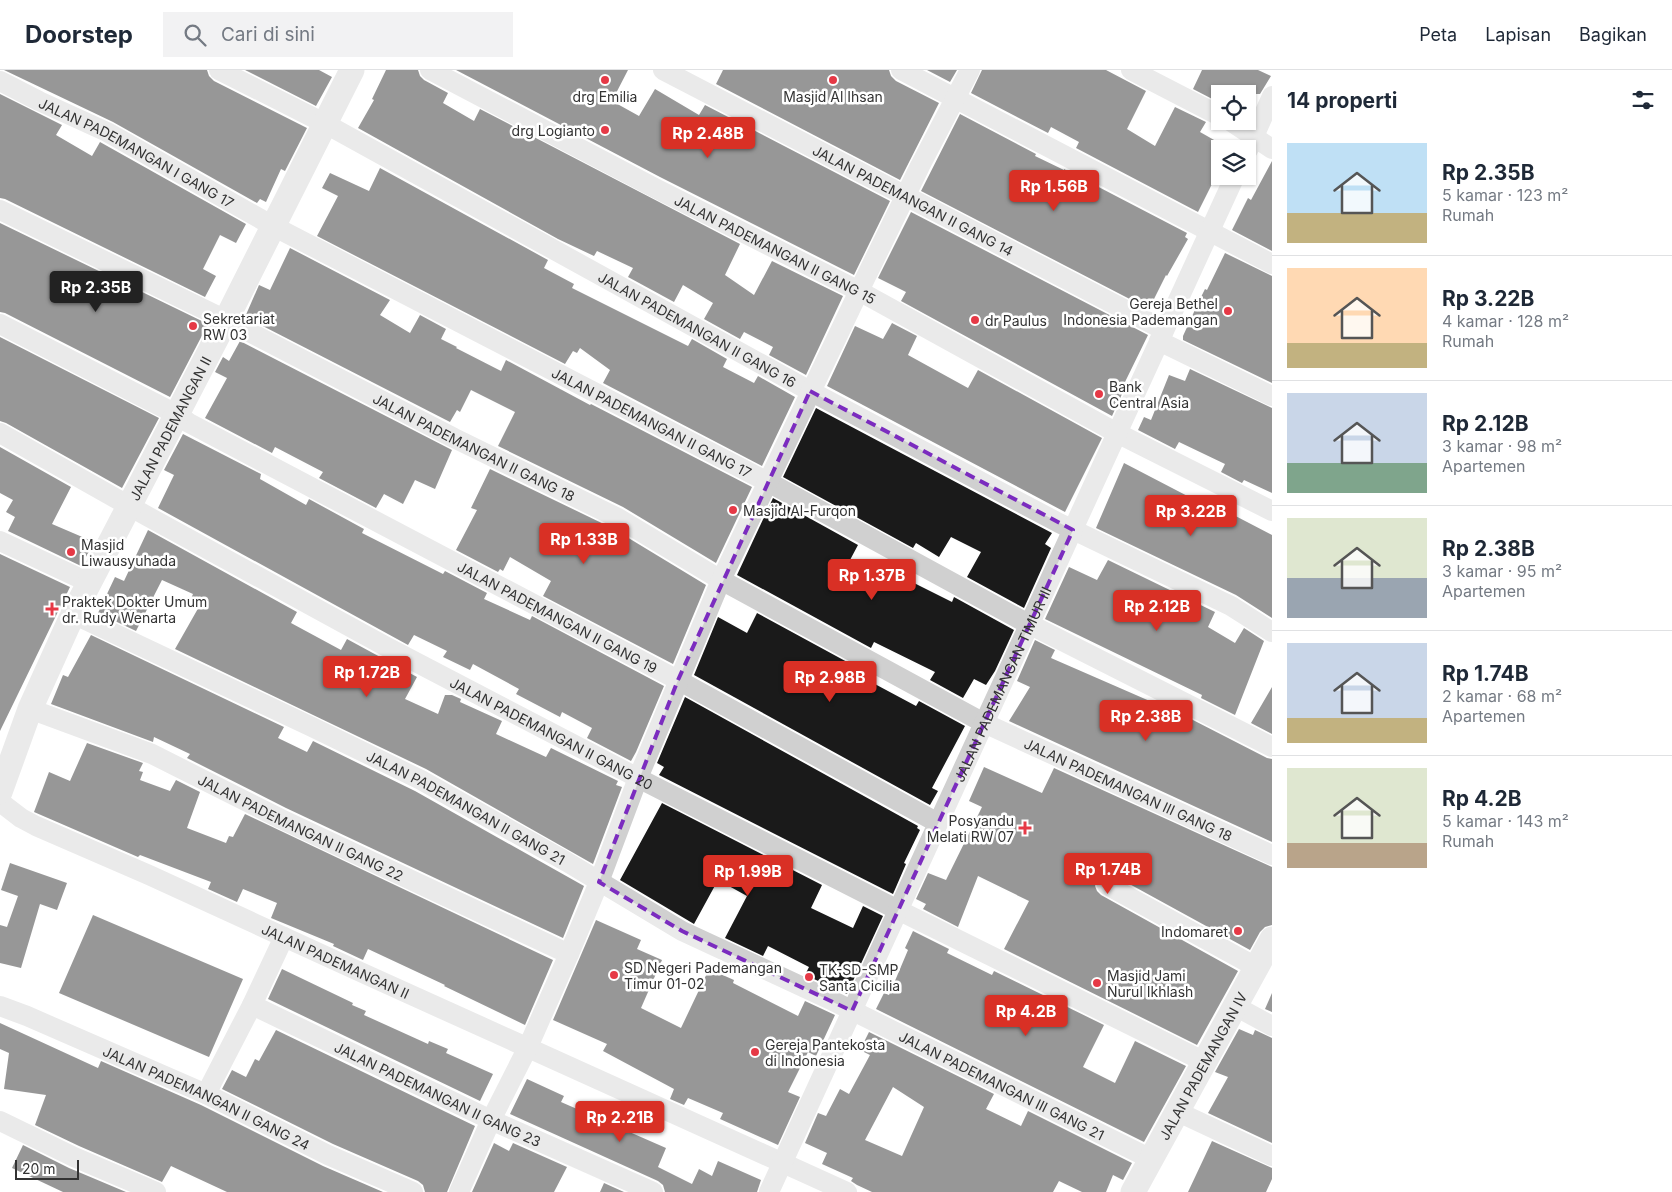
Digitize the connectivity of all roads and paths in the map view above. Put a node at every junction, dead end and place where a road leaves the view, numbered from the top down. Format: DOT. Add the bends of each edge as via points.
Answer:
graph roads {
  1 [pos="219,70"];
  2 [pos="352,70"];
  3 [pos="430,70"];
  4 [pos="662,70"];
  5 [pos="901,70"];
  6 [pos="970,70"];
  7 [pos="1131,70"];
  8 [pos="0,81"];
  9 [pos="1272,96"];
  10 [pos="955,97"];
  11 [pos="1211,111"];
  12 [pos="331,127"];
  13 [pos="1238,130"];
  14 [pos="1247,140"];
  15 [pos="1252,140"];
  16 [pos="1256,145"];
  17 [pos="1272,149"];
  18 [pos="1231,185"];
  19 [pos="906,196"];
  20 [pos="0,210"];
  21 [pos="273,226"];
  22 [pos="1210,231"];
  23 [pos="1272,264"];
  24 [pos="859,291"];
  25 [pos="226,320"];
  26 [pos="0,324"];
  27 [pos="1162,336"];
  28 [pos="810,391"];
  29 [pos="1272,396"];
  30 [pos="176,414"];
  31 [pos="0,432"];
  32 [pos="1117,433"];
  33 [pos="768,482"];
  34 [pos="129,504"];
  35 [pos="1272,511"];
  36 [pos="1073,530"];
  37 [pos="0,541"];
  38 [pos="721,580"];
  39 [pos="90,583"];
  40 [pos="73,614"];
  41 [pos="1029,624"];
  42 [pos="1272,632"];
  43 [pos="678,680"];
  44 [pos="30,709"];
  45 [pos="984,722"];
  46 [pos="1272,747"];
  47 [pos="638,778"];
  48 [pos="0,792"];
  49 [pos="0,802"];
  50 [pos="938,823"];
  51 [pos="1272,855"];
  52 [pos="599,882"];
  53 [pos="1107,885"];
  54 [pos="898,910"];
  55 [pos="284,937"];
  56 [pos="1272,939"];
  57 [pos="569,954"];
  58 [pos="1256,967"];
  59 [pos="252,1005"];
  60 [pos="0,1006"];
  61 [pos="1235,1006"];
  62 [pos="852,1011"];
  63 [pos="1272,1026"];
  64 [pos="528,1047"];
  65 [pos="1205,1062"];
  66 [pos="206,1094"];
  67 [pos="1176,1112"];
  68 [pos="491,1120"];
  69 [pos="0,1121"];
  70 [pos="1272,1156"];
  71 [pos="1151,1159"];
  72 [pos="782,1163"];
  73 [pos="1139,1190"];
  74 [pos="156,1192"];
  75 [pos="413,1192"];
  76 [pos="459,1192"];
  77 [pos="653,1192"];
  78 [pos="769,1192"];
  79 [pos="847,1192"];
  1 -- 12 [label="street, JALAN PADEMANGAN II GANG 16"];
  2 -- 12 [label="street, JALAN PADEMANGAN II"];
  3 -- 24 [label="street, JALAN PADEMANGAN II GANG 15"];
  4 -- 19 [label="street, JALAN PADEMANGAN II GANG 14"];
  5 -- 10 [label="street"];
  6 -- 10 [label="street"];
  7 -- 11 [label="street"];
  8 -- 21 [label="street, JALAN PADEMANGAN I GANG 17" via="120,139"];
  9 -- 15 [label="street"];
  10 -- 19 [label="street"];
  10 -- 22 [label="street"];
  12 -- 21 [label="street, JALAN PADEMANGAN II"];
  12 -- 28 [label="street, JALAN PADEMANGAN II GANG 16"];
  13 -- 14 [label="street"];
  16 -- 17 [label="street"];
  18 -- 22 [label="street, JALAN PADEMANGAN TIMUR III"];
  19 -- 24 [label="street"];
  19 -- 27 [label="street, JALAN PADEMANGAN II GANG 14"];
  20 -- 25 [label="street, JALAN PADEMANGAN II GANG 18"];
  21 -- 25 [label="street, JALAN PADEMANGAN II"];
  21 -- 33 [label="street, JALAN PADEMANGAN II GANG 17"];
  22 -- 23 [label="street"];
  22 -- 27 [label="street, JALAN PADEMANGAN TIMUR III"];
  24 -- 28 [label="street"];
  24 -- 32 [label="street, JALAN PADEMANGAN II GANG 15"];
  25 -- 30 [label="street, JALAN PADEMANGAN II"];
  25 -- 38 [label="street, JALAN PADEMANGAN II GANG 18" via="454,438 618,518"];
  26 -- 30 [label="street, JALAN PADEMANGAN II GANG 19"];
  27 -- 29 [label="street, JALAN PADEMANGAN II GANG 14"];
  27 -- 32 [label="street, JALAN PADEMANGAN TIMUR III"];
  28 -- 33 [label="street"];
  28 -- 36 [label="street, JALAN PADEMANGAN II GANG 16"];
  30 -- 34 [label="street, JALAN PADEMANGAN II"];
  30 -- 43 [label="street, JALAN PADEMANGAN II GANG 19" via="189,424"];
  31 -- 34 [label="street, JALAN PADEMANGAN II GANG 20"];
  32 -- 35 [label="street, JALAN PADEMANGAN II GANG 15"];
  32 -- 36 [label="street, JALAN PADEMANGAN TIMUR III"];
  33 -- 38 [label="street"];
  33 -- 41 [label="street, JALAN PADEMANGAN II GANG 17"];
  34 -- 39 [label="street, JALAN PADEMANGAN II"];
  34 -- 47 [label="street, JALAN PADEMANGAN II GANG 20" via="377,641"];
  36 -- 41 [label="street, JALAN PADEMANGAN TIMUR III"];
  36 -- 42 [label="street, JALAN PADEMANGAN II GANG 16" via="1230,606"];
  37 -- 39 [label="street"];
  38 -- 43 [label="street"];
  38 -- 45 [label="street, JALAN PADEMANGAN II GANG 18"];
  39 -- 40 [label="street, JALAN PADEMANGAN II"];
  40 -- 44 [label="street, JALAN PADEMANGAN II"];
  40 -- 52 [label="street, JALAN PADEMANGAN II GANG 21" via="421,780"];
  41 -- 45 [label="street, JALAN PADEMANGAN TIMUR III"];
  41 -- 46 [label="street, JALAN PADEMANGAN II GANG 17"];
  43 -- 47 [label="street"];
  43 -- 50 [label="street, JALAN PADEMANGAN II GANG 19"];
  44 -- 48 [label="street, JALAN PADEMANGAN II"];
  44 -- 57 [label="street, JALAN PADEMANGAN II GANG 22" via="152,754 281,819"];
  45 -- 50 [label="street, JALAN PADEMANGAN TIMUR III"];
  45 -- 51 [label="street, JALAN PADEMANGAN III GANG 18"];
  47 -- 52 [label="street"];
  47 -- 54 [label="street, JALAN PADEMANGAN II GANG 20"];
  49 -- 55 [label="street, JALAN PADEMANGAN II" via="36,826"];
  50 -- 54 [label="street, JALAN PADEMANGAN TIMUR III"];
  52 -- 57 [label="street"];
  52 -- 62 [label="street, JALAN PADEMANGAN II GANG 21" via="682,931"];
  53 -- 58 [label="street"];
  54 -- 62 [label="street, JALAN PADEMANGAN TIMUR III"];
  54 -- 65 [label="street, JALAN PADEMANGAN II GANG 20"];
  55 -- 59 [label="street"];
  55 -- 64 [label="street, JALAN PADEMANGAN II"];
  56 -- 58 [label="street, JALAN PADEMANGAN IV"];
  57 -- 64 [label="street"];
  58 -- 61 [label="street, JALAN PADEMANGAN IV"];
  59 -- 66 [label="street"];
  59 -- 68 [label="street, JALAN PADEMANGAN II GANG 23"];
  60 -- 66 [label="street, JALAN PADEMANGAN II GANG 24"];
  61 -- 63 [label="street"];
  61 -- 65 [label="street, JALAN PADEMANGAN IV"];
  62 -- 71 [label="street, JALAN PADEMANGAN III GANG 21"];
  62 -- 72 [label="street, JALAN PADEMANGAN TIMUR III"];
  64 -- 68 [label="street"];
  64 -- 72 [label="street"];
  65 -- 67 [label="street, JALAN PADEMANGAN IV"];
  66 -- 75 [label="street, JALAN PADEMANGAN II GANG 24" via="328,1155"];
  67 -- 70 [label="street"];
  67 -- 71 [label="street, JALAN PADEMANGAN IV"];
  68 -- 76 [label="street"];
  68 -- 77 [label="street, JALAN PADEMANGAN II GANG 23"];
  69 -- 74 [label="street"];
  71 -- 73 [label="street, JALAN PADEMANGAN IV"];
  72 -- 78 [label="street, JALAN PADEMANGAN TIMUR III"];
  72 -- 79 [label="street"];
}
